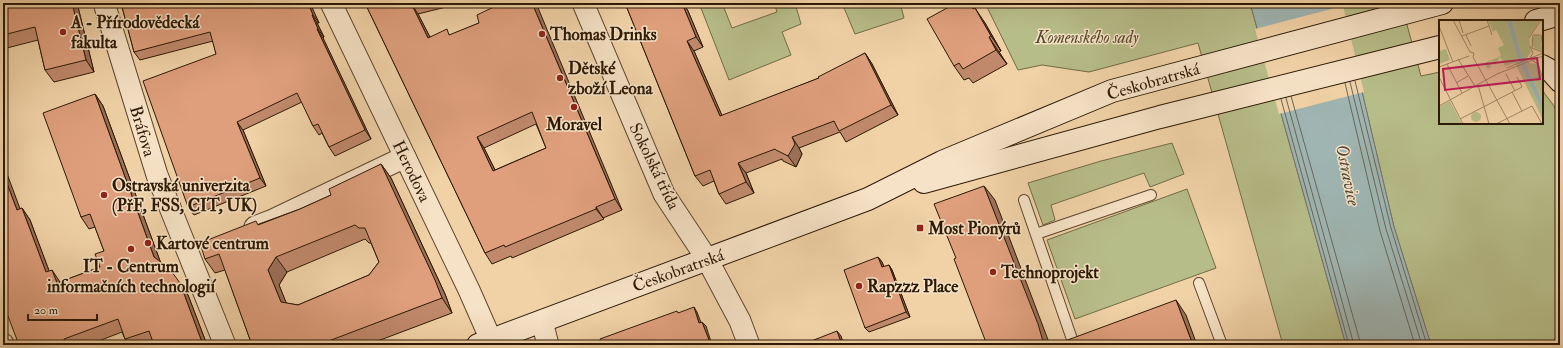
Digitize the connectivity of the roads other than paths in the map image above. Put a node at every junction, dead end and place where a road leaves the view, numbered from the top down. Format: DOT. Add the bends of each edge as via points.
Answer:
graph roads {
  1 [pos="104,3"];
  2 [pos="331,3"];
  3 [pos="583,3"];
  4 [pos="1442,3"];
  5 [pos="1560,14"];
  6 [pos="1539,20"];
  7 [pos="1437,49"];
  8 [pos="1543,67"];
  9 [pos="1560,81"];
  10 [pos="405,158"];
  11 [pos="877,195"];
  12 [pos="1151,195"];
  13 [pos="1024,200"];
  14 [pos="238,234"];
  15 [pos="1036,234"];
  16 [pos="707,259"];
  17 [pos="1199,283"];
  18 [pos="542,321"];
  19 [pos="485,342"];
  20 [pos="225,345"];
  21 [pos="548,345"];
  22 [pos="749,345"];
  23 [pos="1074,345"];
  24 [pos="1222,345"];
  1 -- 20 [label="street, Bráfova" via="157,174 195,250"];
  2 -- 10 [label="street, Herodova"];
  3 -- 16 [label="street, Sokolská třída" via="664,194"];
  4 -- 11 [label="main road, Českobratrská" via="1112,91 942,162"];
  5 -- 6 [label="main road"];
  7 -- 11 [label="main road, Českobratrská" via="1160,117"];
  8 -- 9 [label="main road"];
  10 -- 14 [label="street" via="274,220"];
  10 -- 19 [label="street, Herodova" via="469,290"];
  11 -- 16 [label="main road, Českobratrská"];
  12 -- 15 [label="lane"];
  13 -- 15 [label="lane"];
  15 -- 23 [label="lane"];
  16 -- 18 [label="main road, Českobratrská"];
  16 -- 22 [label="street, Sokolská třída" via="740,321"];
  17 -- 24 [label="lane"];
  18 -- 19 [label="main road, Českobratrská"];
  18 -- 21 [label="street"];
}
